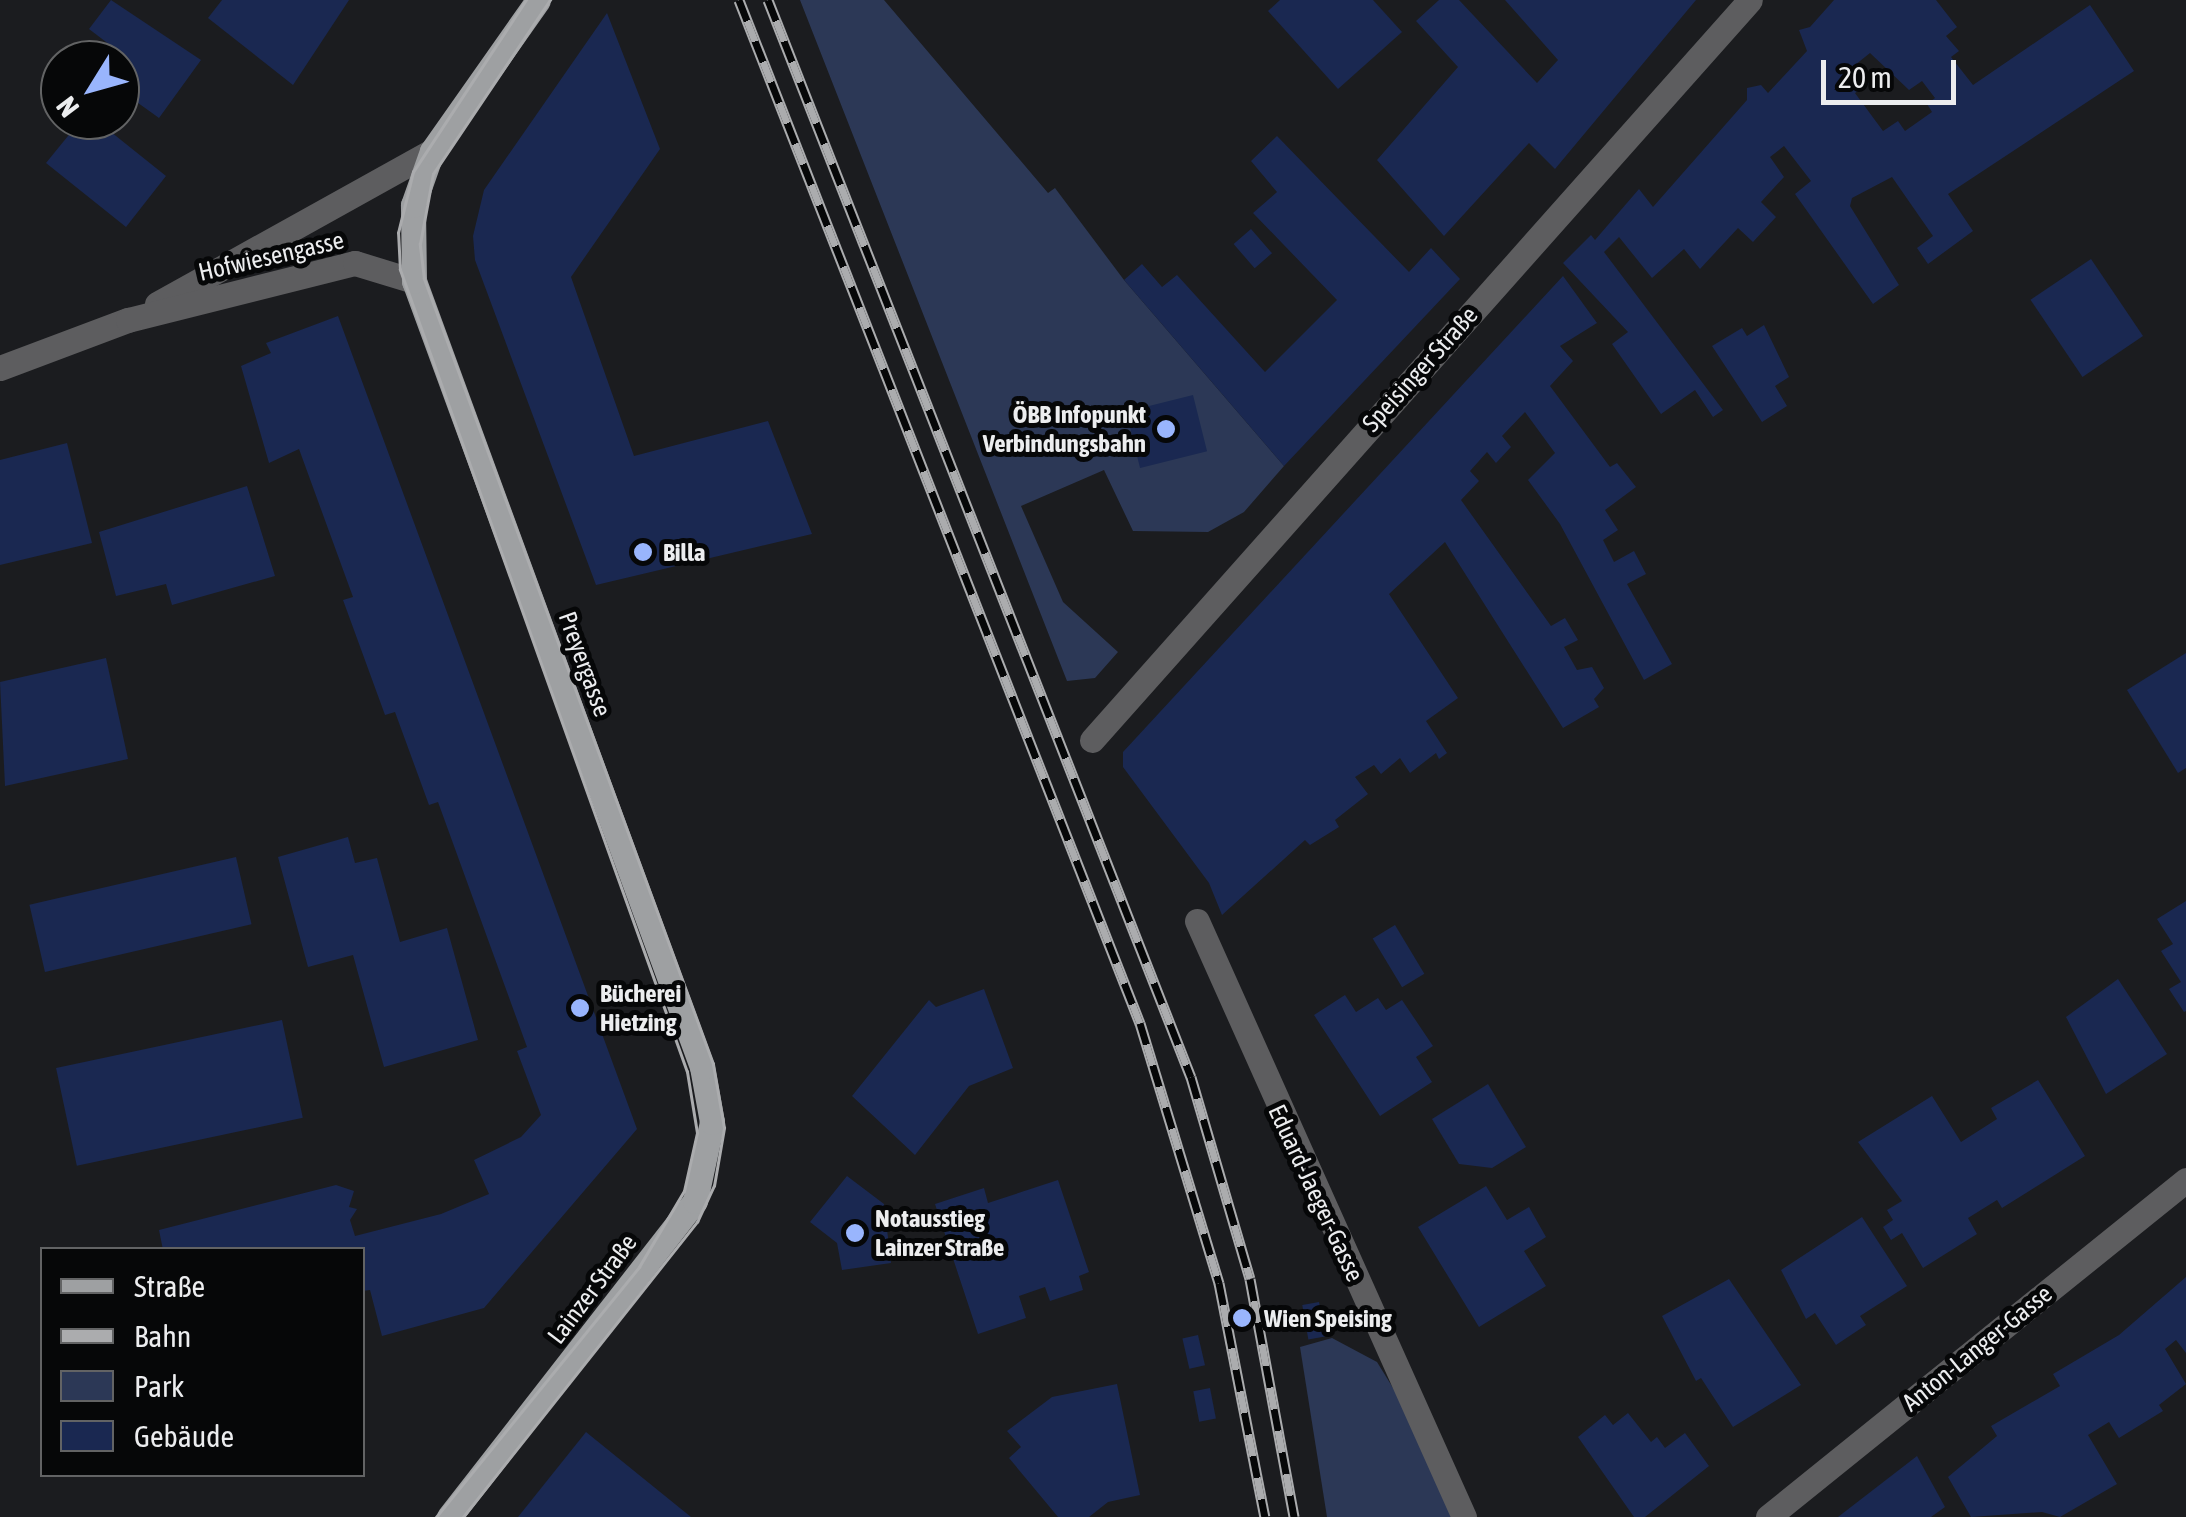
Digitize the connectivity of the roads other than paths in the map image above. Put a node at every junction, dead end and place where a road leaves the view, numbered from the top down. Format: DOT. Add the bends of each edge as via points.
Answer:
graph roads {
  1 [pos="538,0"];
  2 [pos="1750,0"];
  3 [pos="432,150"];
  4 [pos="414,281"];
  5 [pos="128,320"];
  6 [pos="0,368"];
  7 [pos="1092,740"];
  8 [pos="1197,921"];
  9 [pos="702,1068"];
  10 [pos="2186,1180"];
  11 [pos="449,1517"];
  12 [pos="1464,1517"];
  13 [pos="1768,1517"];
  1 -- 3 [label="main road, Hofwiesengasse"];
  2 -- 7 [label="street, Speisinger Straße"];
  3 -- 4 [label="main road, Hofwiesengasse" via="413,205"];
  3 -- 5 [label="street, Hofwiesengasse"];
  4 -- 5 [label="street, Hofwiesengasse" via="355,263"];
  4 -- 9 [label="main road, Preyergasse"];
  5 -- 6 [label="street, Hofwiesengasse"];
  8 -- 12 [label="street, Eduard-Jaeger-Gasse"];
  9 -- 11 [label="main road, Lainzer Straße" via="712,1122 695,1201"];
  10 -- 13 [label="street, Anton-Langer-Gasse"];
}
